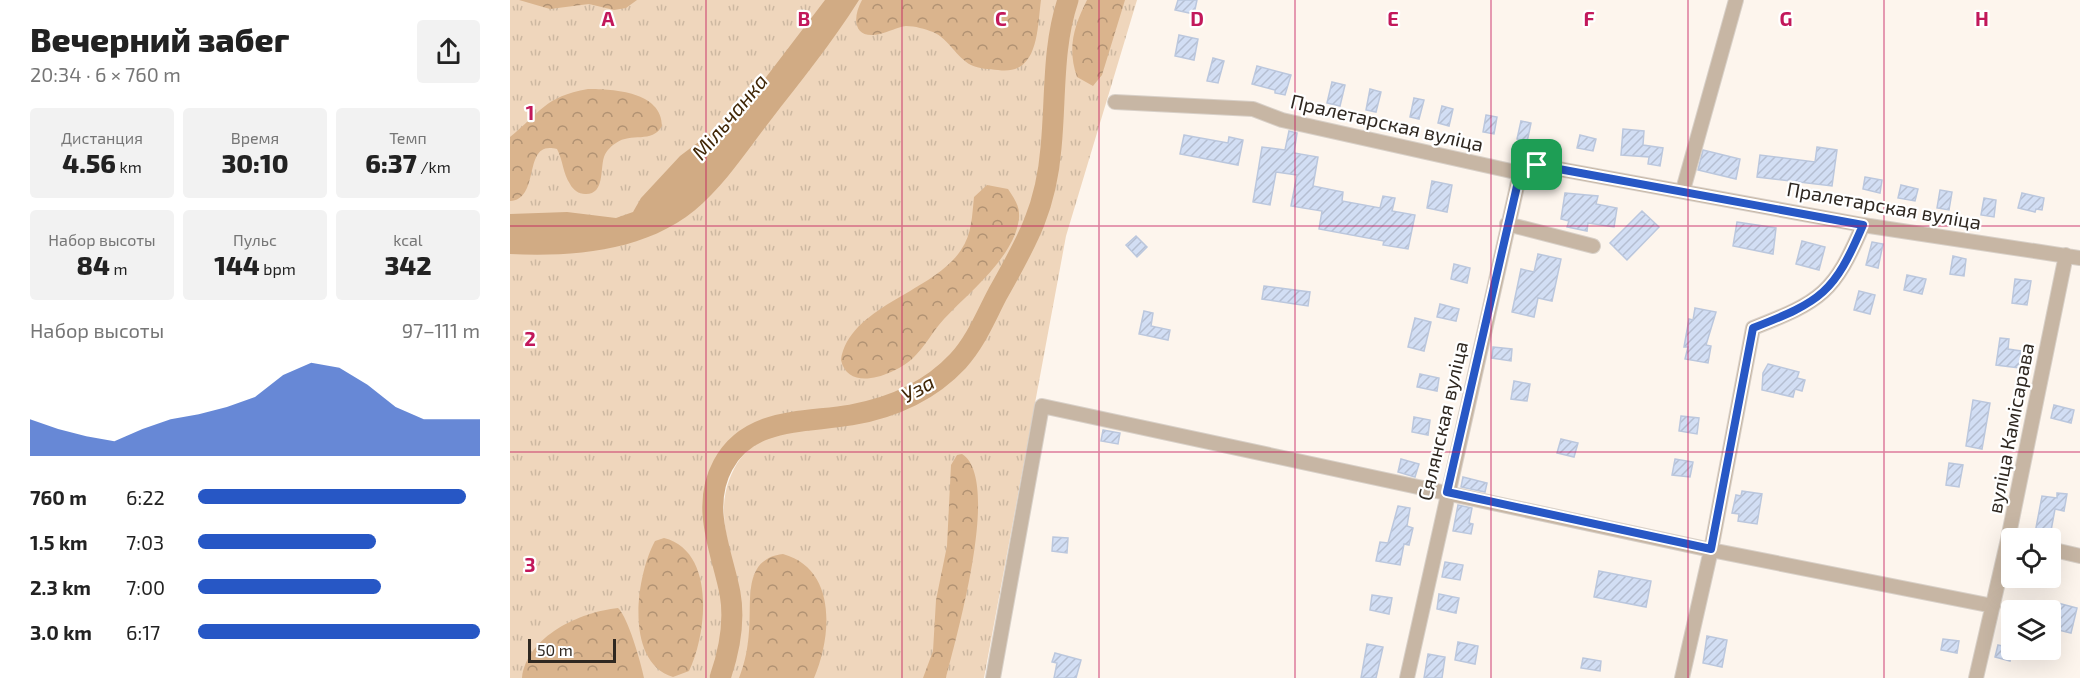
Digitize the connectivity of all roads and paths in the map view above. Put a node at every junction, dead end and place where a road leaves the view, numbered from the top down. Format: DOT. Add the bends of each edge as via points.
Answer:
graph roads {
  1 [pos="1736,0"];
  2 [pos="1115,102"];
  3 [pos="1520,173"];
  4 [pos="1683,190"];
  5 [pos="1507,224"];
  6 [pos="1863,225"];
  7 [pos="1593,246"];
  8 [pos="2066,255"];
  9 [pos="2080,258"];
  10 [pos="1447,492"];
  11 [pos="2012,528"];
  12 [pos="1711,549"];
  13 [pos="2061,552"];
  14 [pos="2080,556"];
  15 [pos="2001,575"];
  16 [pos="1993,606"];
  17 [pos="993,678"];
  18 [pos="1407,678"];
  19 [pos="1682,678"];
  20 [pos="1976,678"];
  1 -- 4 [label="street"];
  2 -- 3 [label="street, Пралетарская вуліца" via="1253,109 1282,120"];
  3 -- 4 [label="street, Пралетарская вуліца" via="1537,165"];
  3 -- 5 [label="street, Сялянская вуліца"];
  4 -- 6 [label="street, Пралетарская вуліца"];
  5 -- 7 [label="street"];
  5 -- 10 [label="street, Сялянская вуліца"];
  6 -- 8 [label="street, Пралетарская вуліца"];
  6 -- 12 [label="street" via="1848,261 1829,289 1809,304 1753,328"];
  8 -- 9 [label="street, Пралетарская вуліца"];
  8 -- 11 [label="street, вуліца Камісарава"];
  10 -- 12 [label="street"];
  10 -- 17 [label="street" via="1042,406"];
  10 -- 18 [label="street, Сялянская вуліца"];
  12 -- 16 [label="street"];
  12 -- 19 [label="street"];
  13 -- 14 [label="street"];
  15 -- 16 [label="street, вуліца Камісарава"];
  16 -- 20 [label="street, вуліца Камісарава"];
}
